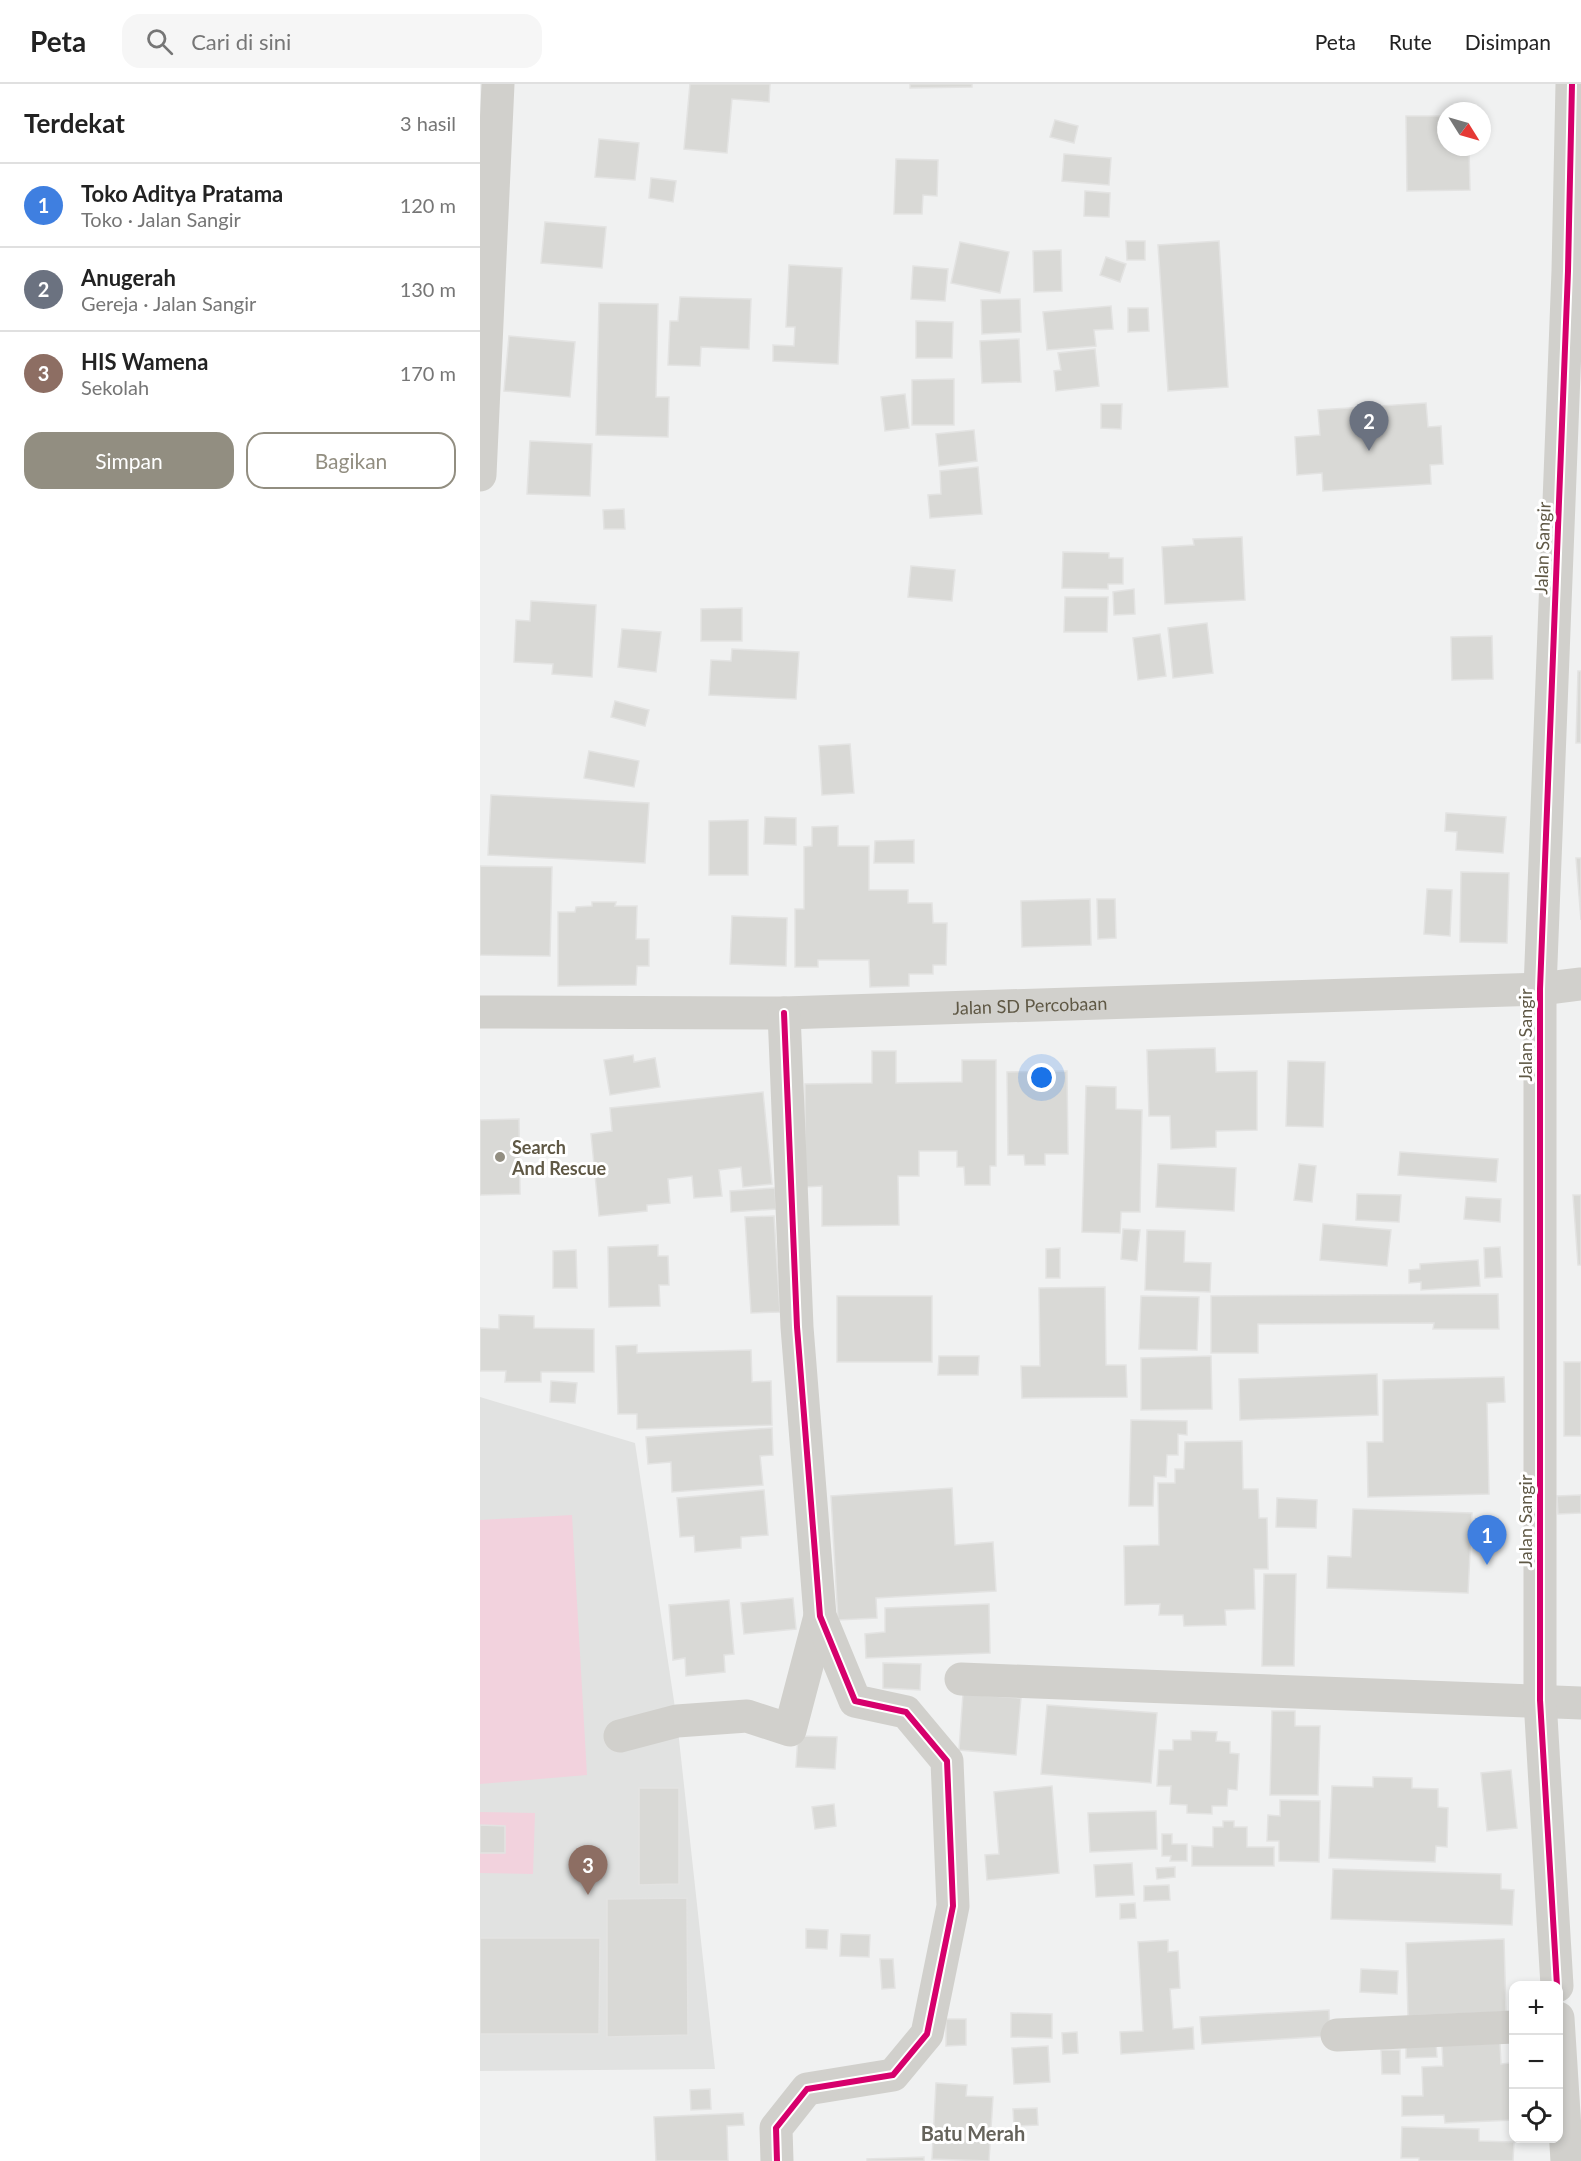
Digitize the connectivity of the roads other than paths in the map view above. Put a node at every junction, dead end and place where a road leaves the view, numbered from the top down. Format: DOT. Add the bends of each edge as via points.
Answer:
graph roads {
  1 [pos="498,84"];
  2 [pos="1572,84"];
  3 [pos="486,208"];
  4 [pos="480,475"];
  5 [pos="1581,984"];
  6 [pos="1540,989"];
  7 [pos="480,1012"];
  8 [pos="784,1012"];
  9 [pos="820,1616"];
  10 [pos="961,1679"];
  11 [pos="1540,1700"];
  12 [pos="1581,1703"];
  13 [pos="620,1736"];
  14 [pos="1557,1981"];
  15 [pos="1509,2027"];
  16 [pos="1337,2035"];
  17 [pos="1560,2035"];
  18 [pos="777,2161"];
  19 [pos="1567,2161"];
  1 -- 3 [label="street"];
  2 -- 6 [label="street, Jalan Sangir"];
  3 -- 4 [label="street"];
  5 -- 6 [label="street, Jalan SD Percobaan"];
  6 -- 8 [label="street, Jalan SD Percobaan"];
  6 -- 11 [label="street, Jalan Sangir"];
  7 -- 8 [label="street, Jalan SD Percobaan"];
  8 -- 9 [label="street" via="797,1327"];
  9 -- 13 [label="street" via="790,1730 747,1716 677,1721"];
  9 -- 18 [label="street" via="855,1701 906,1712 947,1761 953,1906 927,2034 893,2075 807,2089 776,2128"];
  10 -- 11 [label="street"];
  11 -- 12 [label="street"];
  11 -- 14 [label="street, Jalan Sangir"];
  15 -- 16 [label="street"];
  17 -- 19 [label="street"];
}
